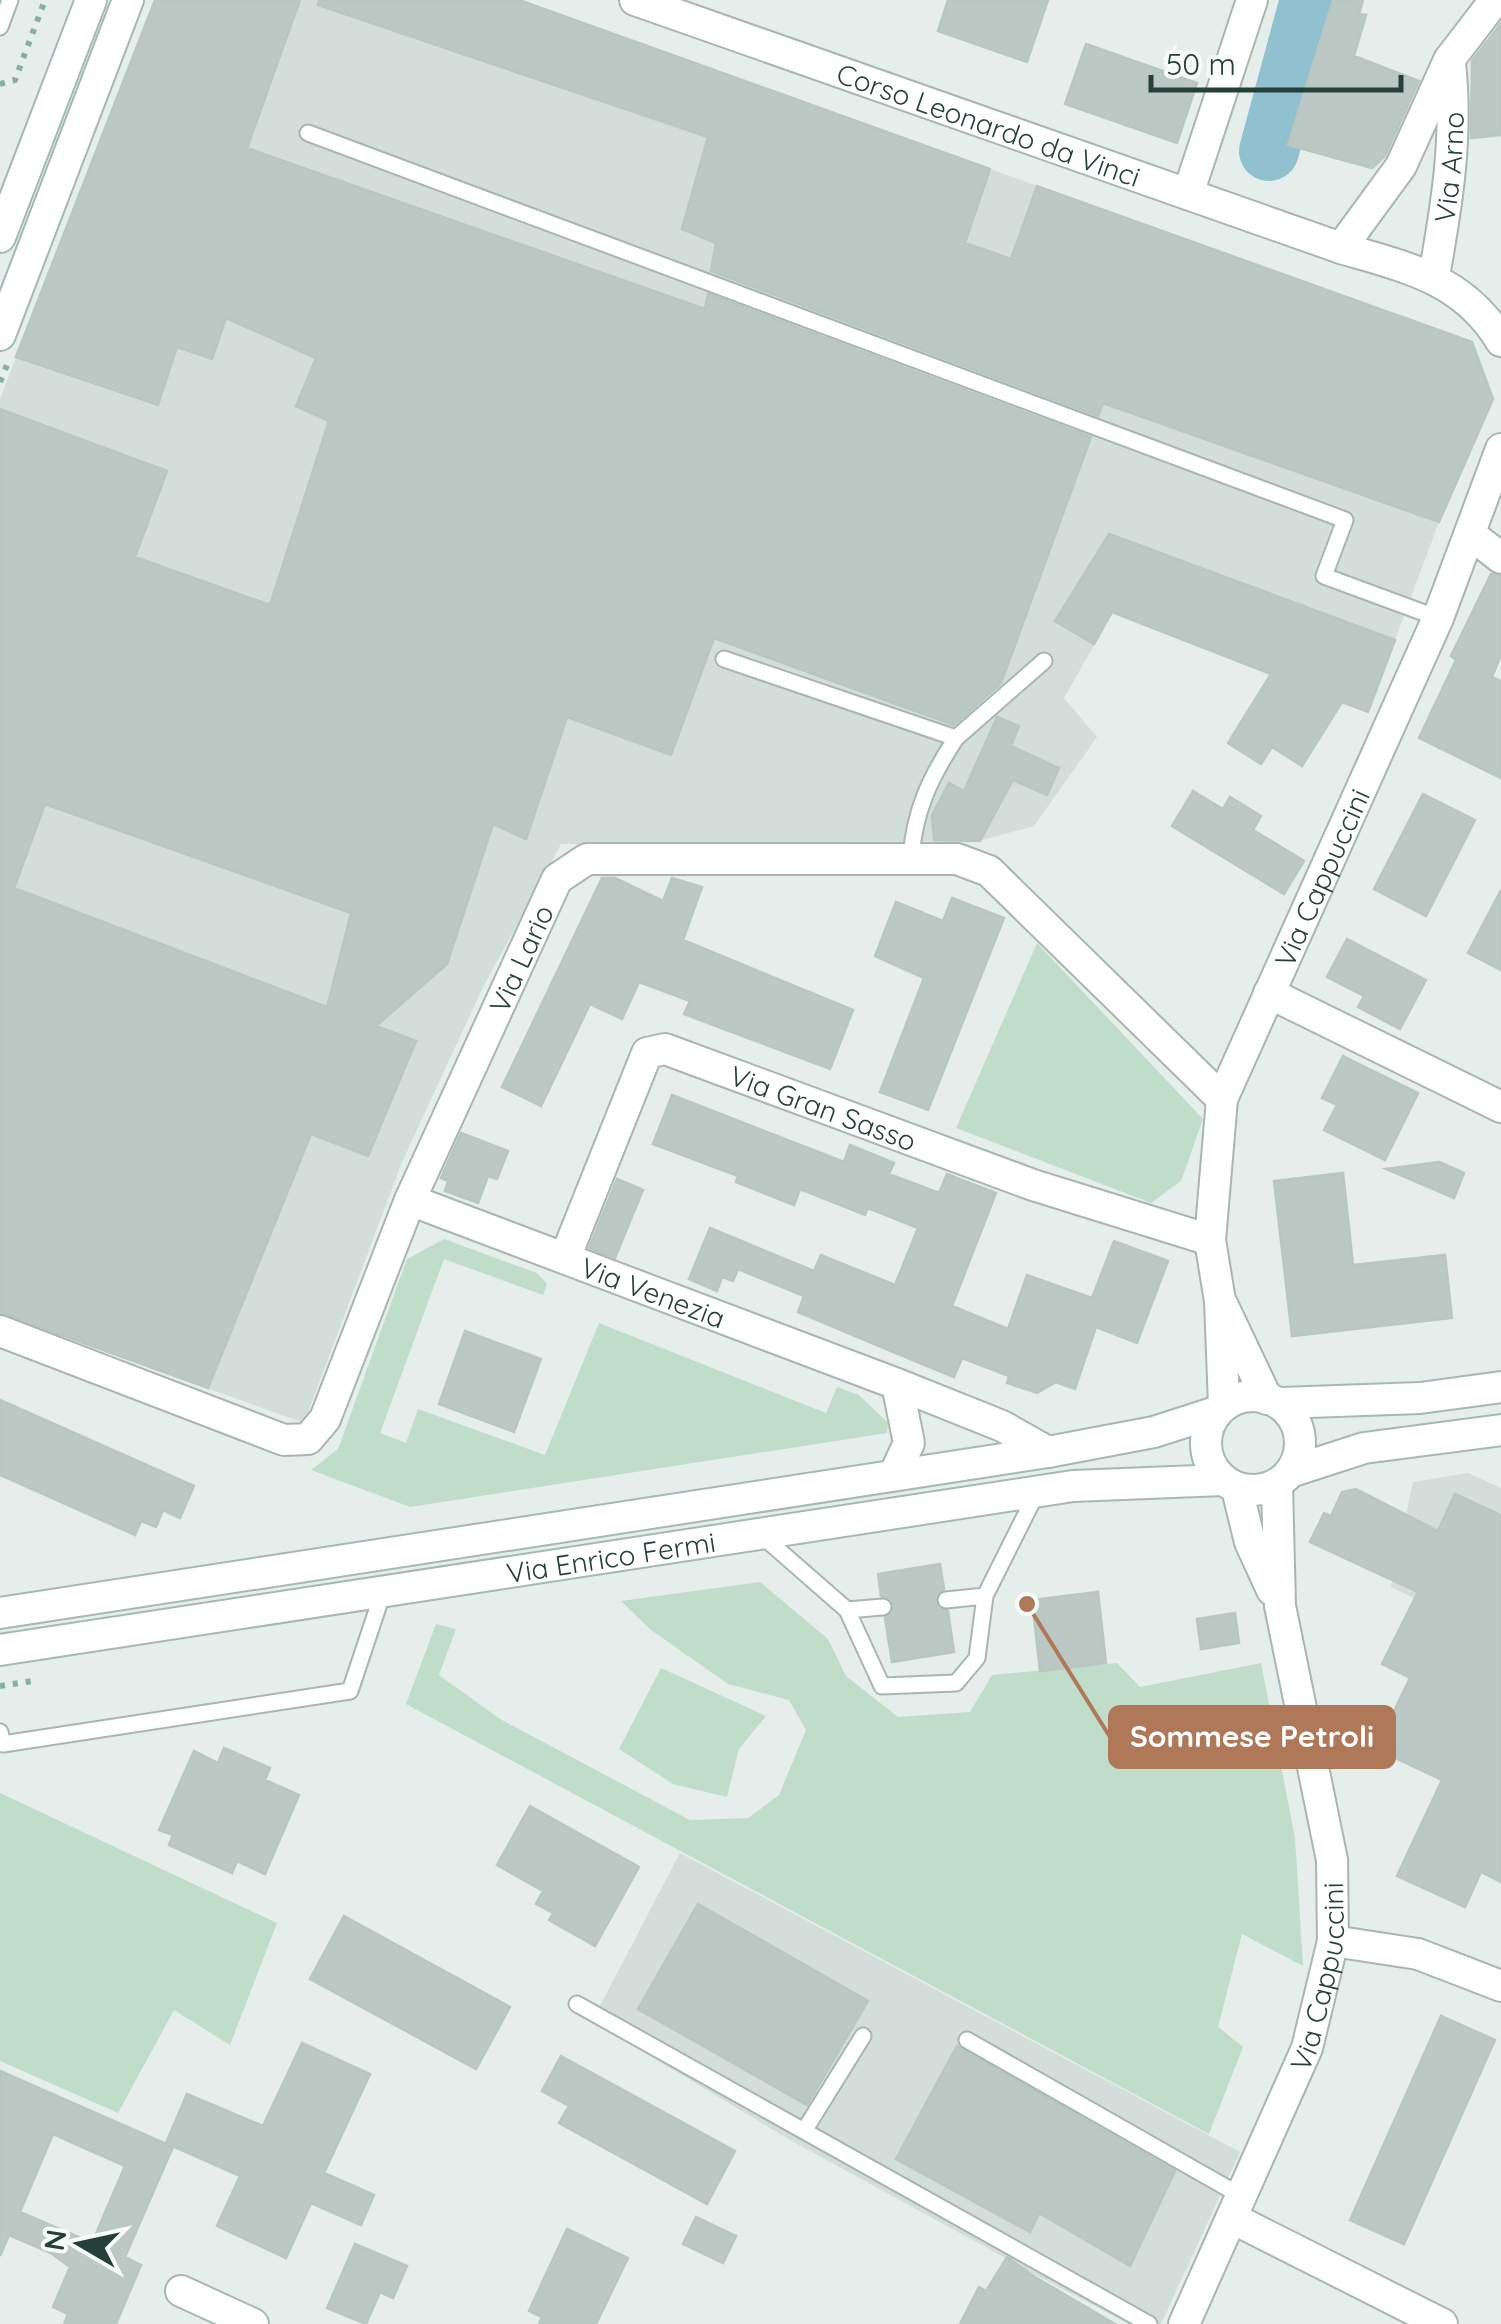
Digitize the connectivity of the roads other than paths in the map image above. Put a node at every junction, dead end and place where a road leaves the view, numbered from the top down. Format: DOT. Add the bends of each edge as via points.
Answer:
graph roads {
  1 [pos="10,0"];
  2 [pos="91,0"];
  3 [pos="128,0"];
  4 [pos="635,0"];
  5 [pos="1252,0"];
  6 [pos="1495,0"];
  7 [pos="0,27"];
  8 [pos="1449,60"];
  9 [pos="308,133"];
  10 [pos="1188,194"];
  11 [pos="0,236"];
  12 [pos="1342,248"];
  13 [pos="1434,276"];
  14 [pos="0,335"];
  15 [pos="1501,341"];
  16 [pos="1498,459"];
  17 [pos="1470,534"];
  18 [pos="1501,558"];
  19 [pos="1438,618"];
  20 [pos="724,659"];
  21 [pos="1044,662"];
  22 [pos="956,738"];
  23 [pos="911,859"];
  24 [pos="1268,993"];
  25 [pos="1222,1099"];
  26 [pos="1501,1107"];
  27 [pos="410,1200"];
  28 [pos="1210,1240"];
  29 [pos="565,1258"];
  30 [pos="1220,1301"];
  31 [pos="0,1331"];
  32 [pos="897,1384"];
  33 [pos="1501,1387"];
  34 [pos="1274,1401"];
  35 [pos="1220,1409"];
  36 [pos="1501,1430"];
  37 [pos="1048,1452"];
  38 [pos="894,1473"];
  39 [pos="1285,1478"];
  40 [pos="1230,1484"];
  41 [pos="1037,1492"];
  42 [pos="760,1534"];
  43 [pos="384,1592"];
  44 [pos="985,1596"];
  45 [pos="946,1600"];
  46 [pos="883,1606"];
  47 [pos="1280,1606"];
  48 [pos="848,1610"];
  49 [pos="0,1613"];
  50 [pos="0,1650"];
  51 [pos="0,1732"];
  52 [pos="1333,1941"];
  53 [pos="1501,1986"];
  54 [pos="577,2004"];
  55 [pos="862,2036"];
  56 [pos="967,2040"];
  57 [pos="804,2131"];
  58 [pos="1239,2208"];
  59 [pos="180,2291"];
  60 [pos="253,2324"];
  61 [pos="1149,2324"];
  62 [pos="1184,2324"];
  63 [pos="1442,2324"];
  1 -- 7 [label="lane"];
  2 -- 11 [label="street"];
  3 -- 14 [label="street"];
  4 -- 10 [label="street, Corso Leonardo da Vinci"];
  5 -- 10 [label="street"];
  6 -- 8 [label="street, Via Arno"];
  8 -- 12 [label="street, Via Arno" via="1401,166"];
  8 -- 13 [label="street, Via Arno" via="1451,182"];
  9 -- 19 [label="lane" via="1345,520 1324,576"];
  10 -- 12 [label="street, Corso Leonardo da Vinci"];
  12 -- 13 [label="street, Corso Leonardo da Vinci"];
  13 -- 15 [label="street" via="1465,296"];
  16 -- 17 [label="street, Via Cappuccini"];
  17 -- 18 [label="street"];
  17 -- 19 [label="street, Via Cappuccini"];
  19 -- 24 [label="street, Via Cappuccini"];
  20 -- 22 [label="lane"];
  21 -- 22 [label="lane"];
  22 -- 23 [label="lane" via="927,782"];
  23 -- 25 [label="street, Via Lario" via="958,859 989,871"];
  23 -- 27 [label="street, Via Lario" via="587,860 557,879"];
  24 -- 25 [label="street, Via Cappuccini"];
  24 -- 26 [label="street"];
  25 -- 28 [label="street, Via Cappuccini"];
  27 -- 29 [label="street, Via Venezia"];
  27 -- 31 [label="street, Via Lario" via="325,1420 308,1439 284,1440"];
  28 -- 29 [label="street, Via Gran Sasso" via="1034,1186 665,1048 648,1052"];
  28 -- 30 [label="street, Via Cappuccini"];
  29 -- 32 [label="street, Via Venezia"];
  30 -- 34 [label="street, Via Cappuccini"];
  30 -- 35 [label="street, Via Cappuccini"];
  32 -- 37 [label="street, Via Venezia"];
  32 -- 38 [label="street" via="909,1443"];
  33 -- 34 [label="street" via="1420,1398"];
  34 -- 35 [label="street" via="1245,1395"];
  34 -- 39 [label="street" via="1302,1435 1300,1456"];
  35 -- 37 [label="street, Via Enrico Fermi" via="1154,1432"];
  35 -- 40 [label="street" via="1208,1427 1206,1448"];
  36 -- 39 [label="street" via="1364,1448"];
  37 -- 38 [label="street, Via Enrico Fermi"];
  38 -- 49 [label="street, Via Enrico Fermi"];
  39 -- 40 [label="street" via="1261,1491"];
  39 -- 47 [label="street, Via Cappuccini"];
  40 -- 41 [label="street, Via Enrico Fermi"];
  40 -- 47 [label="street, Via Cappuccini"];
  41 -- 42 [label="street, Via Enrico Fermi"];
  41 -- 44 [label="lane"];
  42 -- 43 [label="street, Via Enrico Fermi"];
  42 -- 48 [label="lane"];
  43 -- 50 [label="street, Via Enrico Fermi"];
  43 -- 51 [label="lane" via="350,1691 2,1744"];
  44 -- 45 [label="lane"];
  44 -- 48 [label="lane" via="977,1658 956,1683 882,1686"];
  46 -- 48 [label="lane"];
  47 -- 52 [label="street, Via Cappuccini" via="1332,1860"];
  52 -- 53 [label="street" via="1418,1954"];
  52 -- 58 [label="street, Via Cappuccini" via="1307,2048"];
  54 -- 57 [label="lane"];
  55 -- 57 [label="lane"];
  56 -- 58 [label="lane"];
  57 -- 61 [label="lane"];
  58 -- 62 [label="street, Via Cappuccini"];
  58 -- 63 [label="street"];
  59 -- 60 [label="street"];
}
